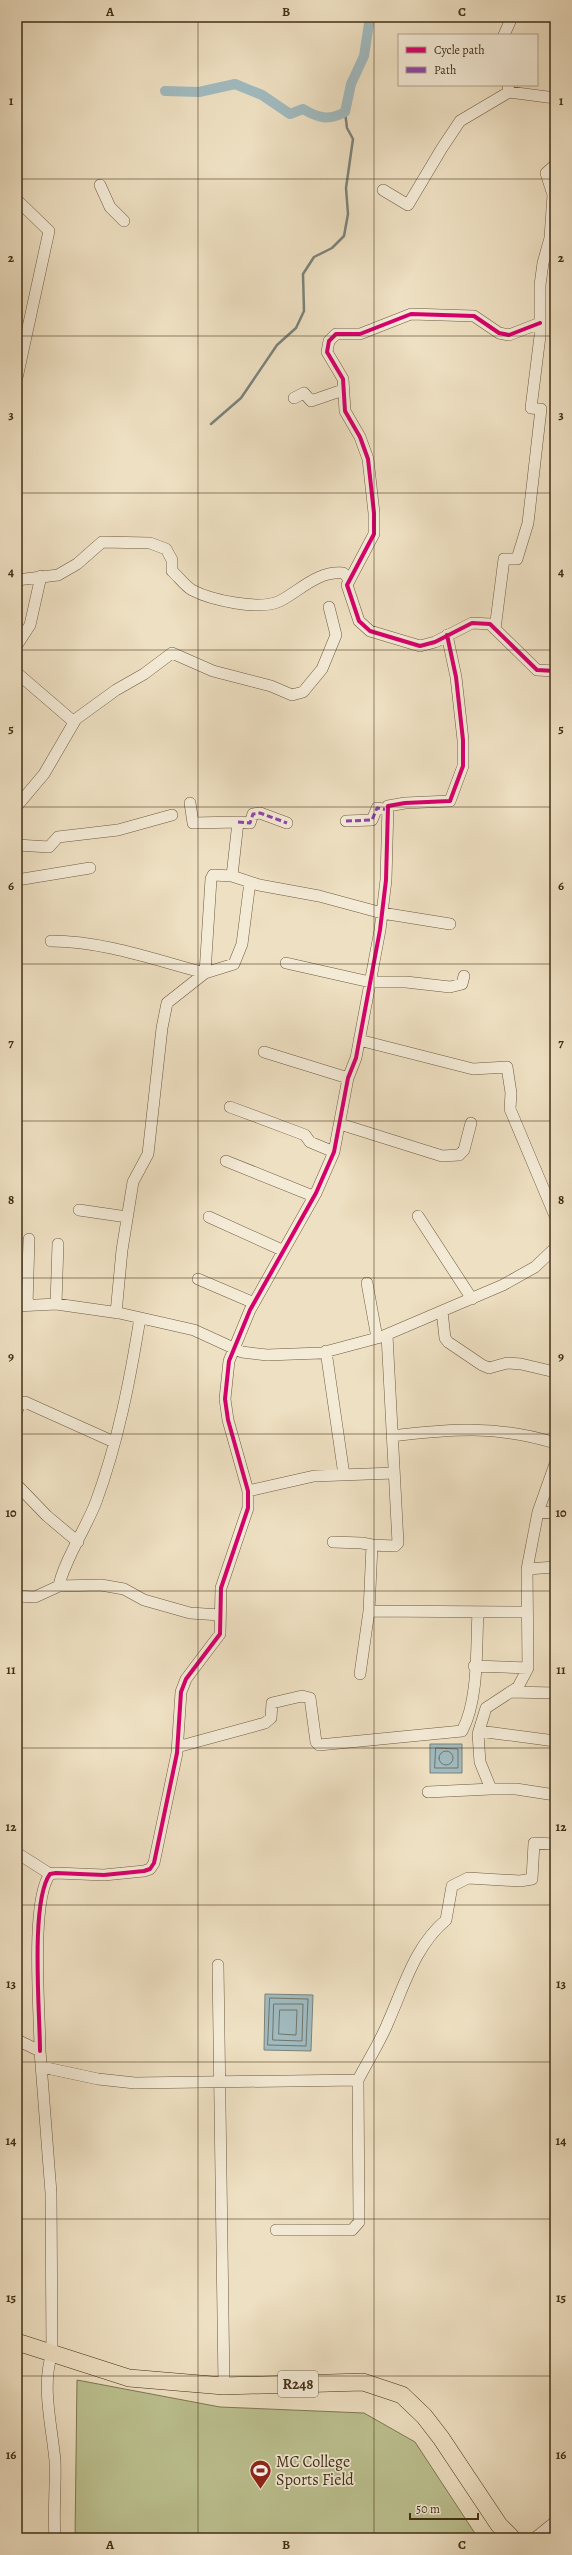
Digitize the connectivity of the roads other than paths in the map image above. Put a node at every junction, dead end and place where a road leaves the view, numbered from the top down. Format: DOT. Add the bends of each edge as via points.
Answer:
graph roads {
  1 [pos="512,17"];
  2 [pos="504,34"];
  3 [pos="508,89"];
  4 [pos="555,98"];
  5 [pos="555,165"];
  6 [pos="100,185"];
  7 [pos="383,190"];
  8 [pos="17,200"];
  9 [pos="124,221"];
  10 [pos="540,322"];
  11 [pos="17,378"];
  12 [pos="343,390"];
  13 [pos="294,398"];
  14 [pos="41,576"];
  15 [pos="350,579"];
  16 [pos="17,580"];
  17 [pos="329,607"];
  18 [pos="495,629"];
  19 [pos="447,634"];
  20 [pos="17,645"];
  21 [pos="555,671"];
  22 [pos="17,672"];
  23 [pos="74,722"];
  24 [pos="190,803"];
  25 [pos="17,806"];
  26 [pos="388,810"];
  27 [pos="172,815"];
  28 [pos="346,821"];
  29 [pos="238,822"];
  30 [pos="287,823"];
  31 [pos="17,845"];
  32 [pos="90,868"];
  33 [pos="232,876"];
  34 [pos="17,880"];
  35 [pos="250,882"];
  36 [pos="382,913"];
  37 [pos="450,924"];
  38 [pos="51,941"];
  39 [pos="286,963"];
  40 [pos="205,973"];
  41 [pos="464,976"];
  42 [pos="370,982"];
  43 [pos="359,1040"];
  44 [pos="264,1052"];
  45 [pos="348,1078"];
  46 [pos="230,1107"];
  47 [pos="340,1124"];
  48 [pos="471,1124"];
  49 [pos="334,1152"];
  50 [pos="226,1161"];
  51 [pos="313,1196"];
  52 [pos="79,1210"];
  53 [pos="418,1216"];
  54 [pos="555,1216"];
  55 [pos="128,1217"];
  56 [pos="209,1217"];
  57 [pos="29,1239"];
  58 [pos="58,1244"];
  59 [pos="555,1248"];
  60 [pos="282,1250"];
  61 [pos="198,1279"];
  62 [pos="367,1283"];
  63 [pos="472,1299"];
  64 [pos="254,1303"];
  65 [pos="56,1304"];
  66 [pos="22,1306"];
  67 [pos="442,1311"];
  68 [pos="116,1313"];
  69 [pos="140,1318"];
  70 [pos="382,1336"];
  71 [pos="233,1348"];
  72 [pos="326,1351"];
  73 [pos="555,1372"];
  74 [pos="17,1411"];
  75 [pos="392,1436"];
  76 [pos="114,1442"];
  77 [pos="555,1443"];
  78 [pos="555,1464"];
  79 [pos="394,1473"];
  80 [pos="344,1475"];
  81 [pos="17,1485"];
  82 [pos="248,1491"];
  83 [pos="538,1512"];
  84 [pos="555,1513"];
  85 [pos="78,1542"];
  86 [pos="332,1542"];
  87 [pos="372,1545"];
  88 [pos="555,1567"];
  89 [pos="527,1569"];
  90 [pos="60,1586"];
  91 [pos="17,1596"];
  92 [pos="369,1611"];
  93 [pos="478,1612"];
  94 [pos="527,1612"];
  95 [pos="220,1615"];
  96 [pos="474,1666"];
  97 [pos="528,1668"];
  98 [pos="360,1674"];
  99 [pos="510,1692"];
  100 [pos="555,1693"];
  101 [pos="479,1731"];
  102 [pos="555,1741"];
  103 [pos="177,1746"];
  104 [pos="491,1789"];
  105 [pos="428,1792"];
  106 [pos="555,1795"];
  107 [pos="555,1844"];
  108 [pos="17,1853"];
  109 [pos="50,1874"];
  110 [pos="218,1965"];
  111 [pos="17,2040"];
  112 [pos="40,2051"];
  113 [pos="42,2067"];
  114 [pos="358,2080"];
  115 [pos="220,2082"];
  116 [pos="276,2230"];
  117 [pos="17,2342"];
  118 [pos="52,2353"];
  119 [pos="224,2386"];
  120 [pos="555,2522"];
  121 [pos="55,2538"];
  122 [pos="512,2538"];
  123 [pos="535,2538"];
  1 -- 2 [label="street"];
  3 -- 4 [label="street"];
  3 -- 7 [label="street" via="460,121 408,205"];
  5 -- 10 [label="street" via="546,173 553,195 550,238 540,285"];
  6 -- 9 [label="street" via="110,207"];
  8 -- 11 [label="street" via="49,231"];
  10 -- 12 [label="street" via="509,335 499,333 474,316 411,314 360,334 336,334 329,341 327,352 343,379"];
  10 -- 18 [label="street" via="531,408 541,409 528,523 517,559 504,559"];
  12 -- 13 [label="street" via="311,401 304,393"];
  12 -- 15 [label="street" via="345,412 360,437 368,459 374,513 374,534"];
  14 -- 15 [label="street" via="58,575 77,564 102,542 131,542 150,543 166,549 172,560 172,571 192,590 229,602 279,602 314,578 334,572 343,573"];
  14 -- 16 [label="street"];
  14 -- 20 [label="street" via="30,625"];
  15 -- 19 [label="street" via="347,585 359,621 370,632 420,646 435,642"];
  17 -- 23 [label="street" via="336,635 322,668 303,692 292,695 271,686 213,671 172,653"];
  18 -- 19 [label="street" via="490,624 472,623"];
  18 -- 21 [label="street" via="537,670"];
  19 -- 26 [label="street" via="456,677 463,740 460,779 450,801 405,803 388,806"];
  22 -- 23 [label="street"];
  23 -- 25 [label="street" via="44,774"];
  24 -- 29 [label="street" via="193,823"];
  26 -- 28 [label="street" via="377,808 372,820"];
  26 -- 36 [label="street" via="386,880"];
  27 -- 31 [label="street" via="118,830 58,837 49,847"];
  29 -- 30 [label="street" via="250,822 253,814 260,813"];
  29 -- 33 [label="street"];
  32 -- 34 [label="street"];
  33 -- 35 [label="street"];
  33 -- 40 [label="street" via="213,875 211,879"];
  35 -- 36 [label="street" via="319,896"];
  35 -- 40 [label="street" via="242,944 234,964"];
  36 -- 37 [label="street"];
  36 -- 42 [label="street"];
  38 -- 40 [label="street" via="70,941 119,950"];
  39 -- 42 [label="street"];
  40 -- 55 [label="street" via="167,1003 148,1154 133,1182"];
  41 -- 42 [label="street" via="462,984 450,987 406,982"];
  42 -- 43 [label="street"];
  43 -- 45 [label="street"];
  43 -- 54 [label="street" via="473,1069 507,1068 511,1093 510,1109"];
  44 -- 45 [label="street"];
  45 -- 47 [label="street"];
  46 -- 49 [label="street" via="305,1135 310,1142"];
  47 -- 48 [label="street" via="442,1156 459,1155 464,1150"];
  47 -- 49 [label="street"];
  49 -- 51 [label="street"];
  50 -- 51 [label="street"];
  51 -- 60 [label="street"];
  52 -- 55 [label="street"];
  53 -- 63 [label="street"];
  55 -- 68 [label="street"];
  56 -- 60 [label="street"];
  57 -- 66 [label="street"];
  58 -- 65 [label="street"];
  59 -- 63 [label="street" via="535,1267"];
  60 -- 64 [label="street"];
  61 -- 64 [label="street"];
  62 -- 70 [label="street"];
  63 -- 67 [label="street"];
  64 -- 71 [label="street"];
  65 -- 66 [label="street"];
  65 -- 68 [label="street"];
  67 -- 70 [label="street"];
  67 -- 73 [label="street" via="445,1338 482,1365 489,1368 507,1363 521,1364"];
  68 -- 69 [label="street"];
  69 -- 71 [label="street" via="194,1330"];
  69 -- 76 [label="street" via="131,1376"];
  70 -- 72 [label="street"];
  70 -- 75 [label="street"];
  71 -- 72 [label="street" via="242,1352 267,1355"];
  71 -- 82 [label="street" via="226,1377 225,1399 228,1420"];
  72 -- 80 [label="street"];
  74 -- 76 [label="street" via="19,1405 25,1402"];
  75 -- 77 [label="street" via="487,1429 532,1436"];
  75 -- 79 [label="street"];
  76 -- 85 [label="street" via="96,1502"];
  78 -- 83 [label="street"];
  79 -- 80 [label="street"];
  79 -- 87 [label="street" via="397,1545"];
  80 -- 82 [label="street" via="300,1478"];
  81 -- 85 [label="street" via="47,1516"];
  82 -- 95 [label="street" via="248,1508 221,1588"];
  83 -- 84 [label="street"];
  83 -- 89 [label="street"];
  85 -- 90 [label="street"];
  86 -- 87 [label="street"];
  87 -- 92 [label="street"];
  88 -- 89 [label="street"];
  89 -- 94 [label="street"];
  90 -- 91 [label="street" via="35,1597"];
  90 -- 95 [label="street" via="101,1585 124,1589 144,1600 190,1613"];
  92 -- 93 [label="street"];
  92 -- 98 [label="street"];
  93 -- 94 [label="street"];
  93 -- 96 [label="street"];
  94 -- 97 [label="street"];
  95 -- 103 [label="street" via="220,1634 186,1679 181,1692"];
  96 -- 97 [label="street"];
  96 -- 103 [label="street" via="467,1721 462,1731 319,1745 316,1742 310,1698 302,1696 272,1703 271,1718 264,1723"];
  97 -- 99 [label="street" via="518,1687"];
  99 -- 100 [label="street"];
  99 -- 101 [label="street" via="486,1708"];
  101 -- 102 [label="street"];
  101 -- 104 [label="street" via="480,1762"];
  103 -- 109 [label="street" via="154,1863 150,1870 104,1875"];
  104 -- 105 [label="street"];
  104 -- 106 [label="street" via="516,1789"];
  107 -- 114 [label="street" via="534,1843 532,1879 520,1881 468,1878 452,1886 446,1920 412,1962 389,2022"];
  108 -- 109 [label="street"];
  109 -- 112 [label="street" via="41,1903 38,1929"];
  110 -- 115 [label="street"];
  111 -- 112 [label="street"];
  112 -- 113 [label="street"];
  113 -- 115 [label="street" via="135,2084"];
  113 -- 118 [label="street" via="51,2193"];
  114 -- 115 [label="street"];
  114 -- 116 [label="street" via="359,2222 352,2230"];
  115 -- 119 [label="street"];
  117 -- 118 [label="main road, R248"];
  118 -- 119 [label="main road, R248" via="129,2378"];
  118 -- 121 [label="street" via="48,2365 49,2412 55,2462"];
  119 -- 122 [label="main road, R248" via="363,2382 402,2395 424,2416 441,2438 499,2525"];
  120 -- 123 [label="street"];
}
